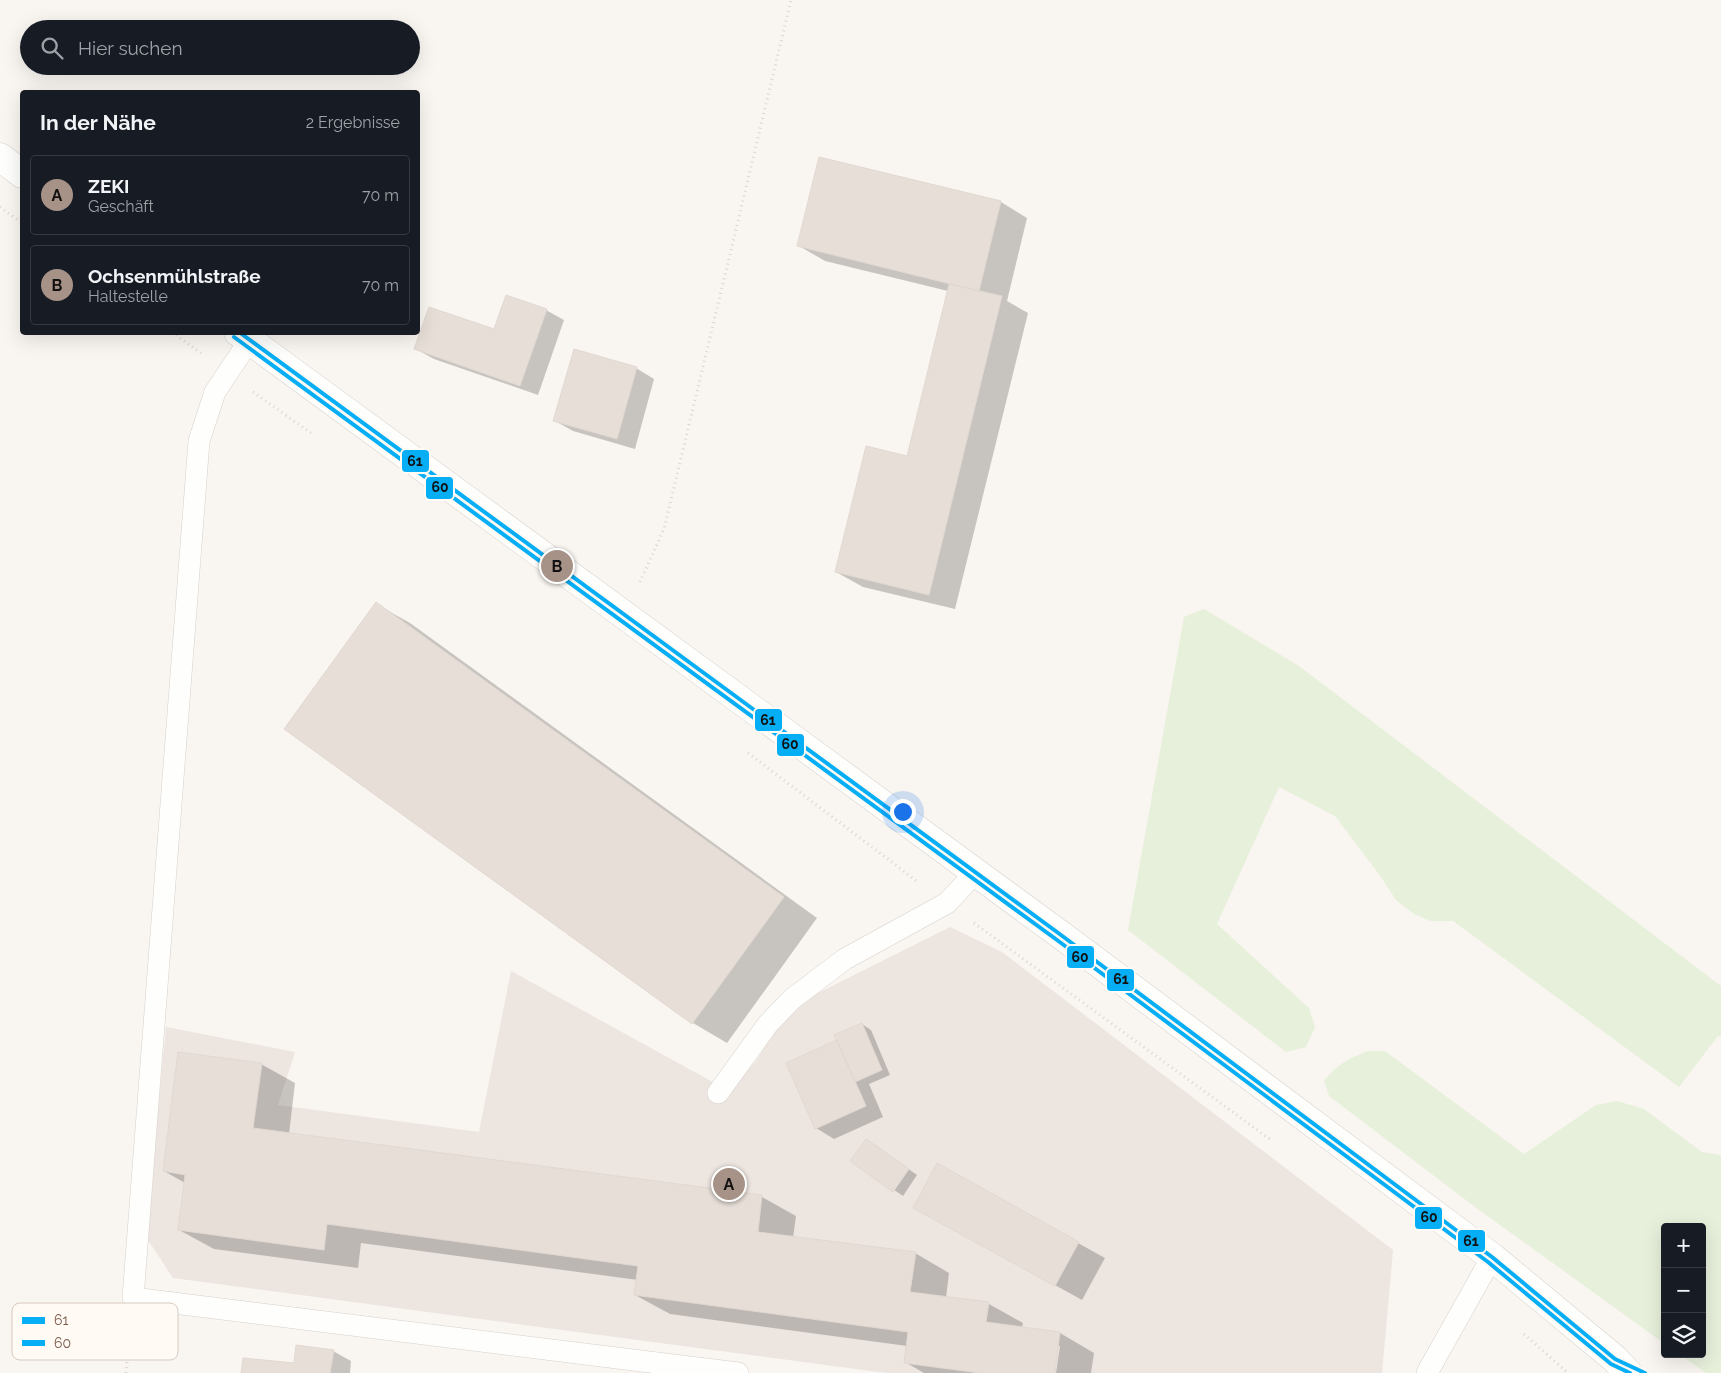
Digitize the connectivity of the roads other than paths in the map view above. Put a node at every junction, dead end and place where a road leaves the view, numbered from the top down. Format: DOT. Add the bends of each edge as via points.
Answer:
graph roads {
  1 [pos="0,157"];
  2 [pos="20,172"];
  3 [pos="243,337"];
  4 [pos="975,873"];
  5 [pos="718,1093"];
  6 [pos="1492,1257"];
  7 [pos="171,1303"];
  8 [pos="178,1304"];
  9 [pos="1622,1366"];
  10 [pos="686,1370"];
  11 [pos="738,1373"];
  12 [pos="1427,1373"];
  13 [pos="1645,1373"];
  1 -- 2 [label="street"];
  3 -- 4 [label="street"];
  3 -- 7 [label="lane" via="228,373 215,392 199,441 133,1298"];
  4 -- 5 [label="lane" via="947,903 845,959 792,999 768,1024"];
  4 -- 6 [label="street"];
  6 -- 9 [label="street"];
  6 -- 12 [label="lane"];
  8 -- 10 [label="lane"];
  9 -- 13 [label="street"];
  10 -- 11 [label="lane"];
}
